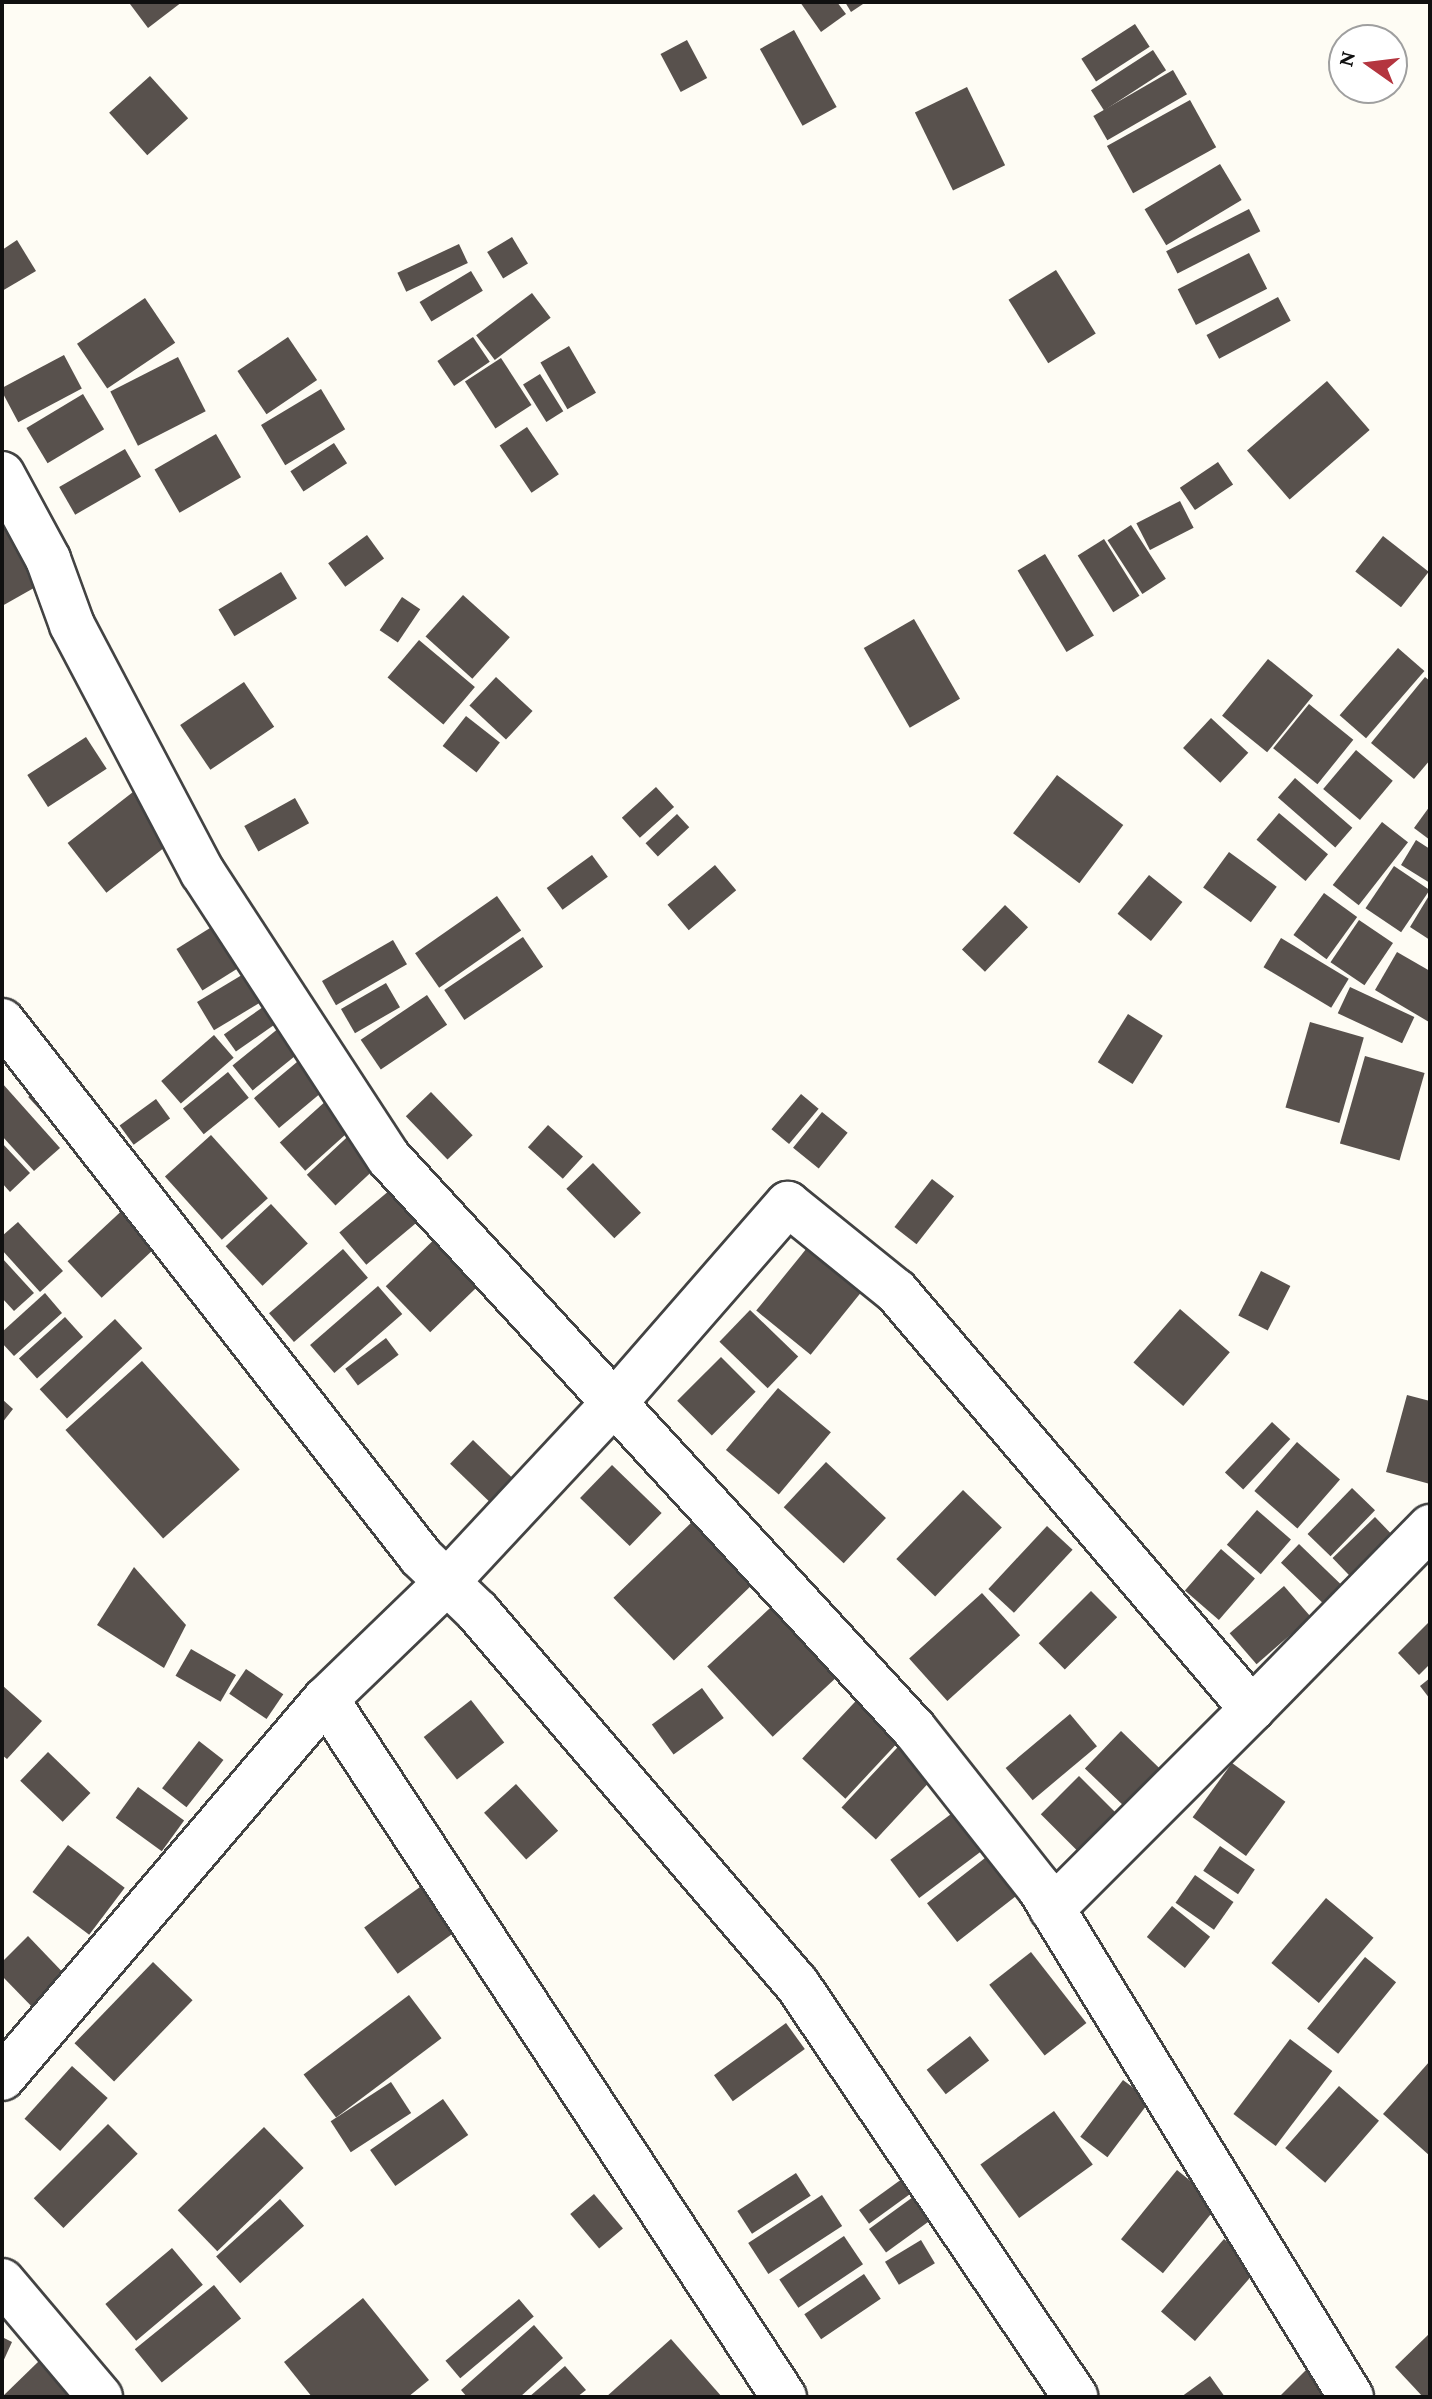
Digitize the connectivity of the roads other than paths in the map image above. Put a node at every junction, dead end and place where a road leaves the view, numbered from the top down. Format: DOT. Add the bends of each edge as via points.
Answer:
graph roads {
  1 [pos="2,474"];
  2 [pos="2,1021"];
  3 [pos="615,1402"];
  4 [pos="1430,1527"];
  5 [pos="445,1584"];
  6 [pos="326,1699"];
  7 [pos="1252,1709"];
  8 [pos="1052,1909"];
  9 [pos="2,2078"];
  10 [pos="2,2281"];
  11 [pos="100,2397"];
  12 [pos="784,2397"];
  13 [pos="1076,2397"];
  14 [pos="1351,2397"];
  1 -- 3 [label="street" via="48,559 72,625 203,873 389,1158"];
  2 -- 5 [label="street"];
  3 -- 5 [label="street"];
  3 -- 7 [label="street" via="788,1204 896,1291"];
  3 -- 8 [label="street" via="914,1729"];
  4 -- 7 [label="street"];
  5 -- 6 [label="street"];
  5 -- 13 [label="street" via="477,1611 797,1984"];
  6 -- 9 [label="street"];
  6 -- 12 [label="street"];
  7 -- 8 [label="street"];
  8 -- 14 [label="street"];
  10 -- 11 [label="street"];
}
